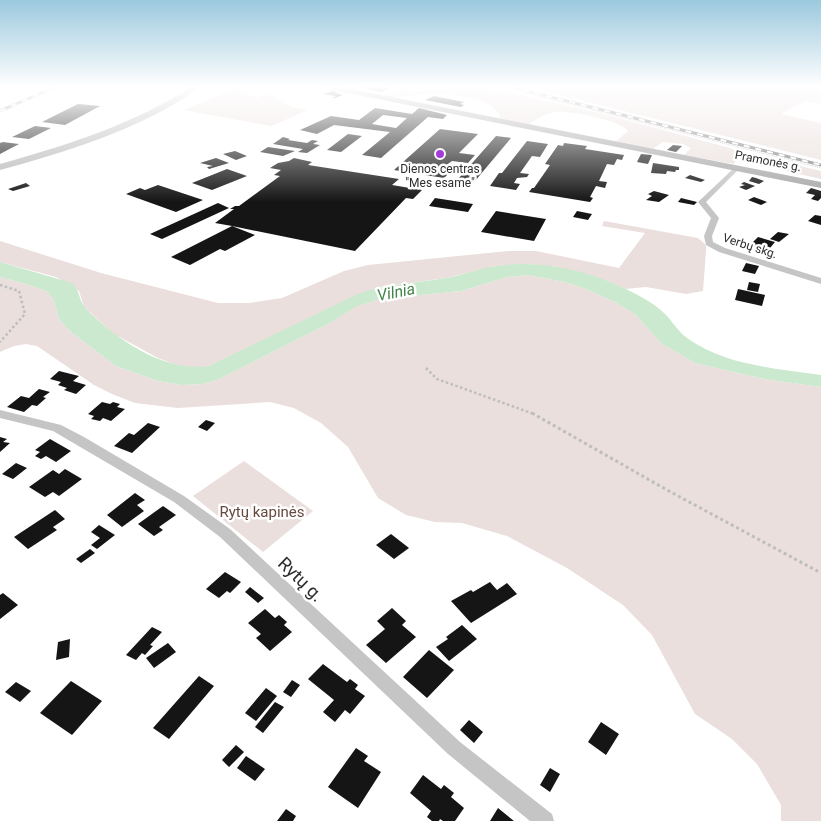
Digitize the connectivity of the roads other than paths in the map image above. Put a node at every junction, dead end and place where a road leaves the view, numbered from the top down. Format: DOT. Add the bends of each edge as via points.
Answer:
graph roads {
  1 [pos="124,125"];
  2 [pos="521,125"];
  3 [pos="0,168"];
  4 [pos="736,168"];
  5 [pos="821,185"];
  6 [pos="821,281"];
  7 [pos="3,418"];
  8 [pos="545,821"];
  1 -- 3 [label="main road"];
  2 -- 4 [label="main road, Pramonės g."];
  4 -- 5 [label="main road, Pramonės g."];
  4 -- 6 [label="street, Verbų skg." via="702,202 715,218 708,236 709,243"];
  7 -- 8 [label="street, Rytų g." via="56,428 80,440 179,499 225,533 454,748"];
}
